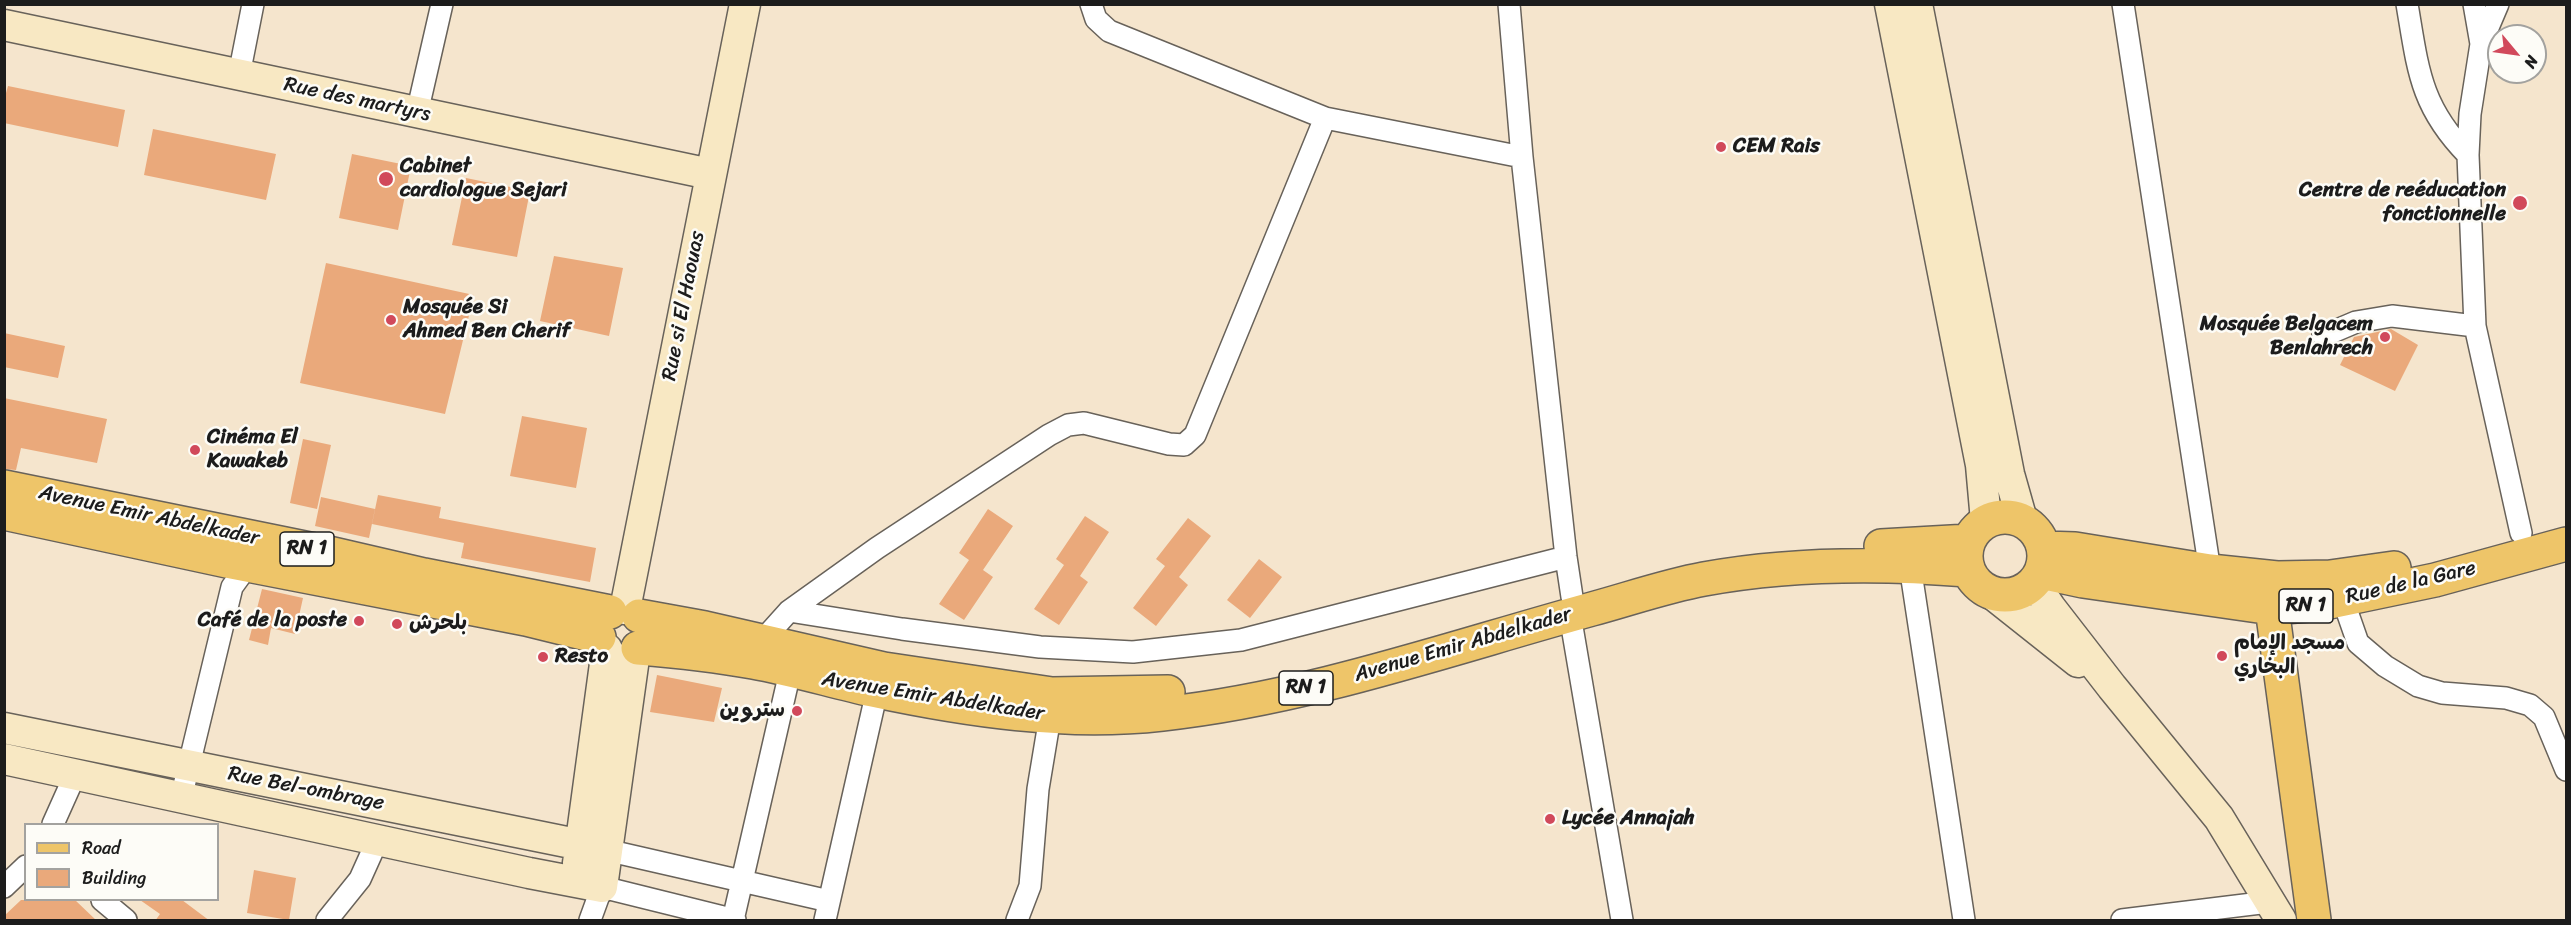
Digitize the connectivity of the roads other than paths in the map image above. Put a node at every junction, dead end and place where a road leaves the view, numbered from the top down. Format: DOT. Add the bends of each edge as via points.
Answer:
graph roads {
  1 [pos="253,4"];
  2 [pos="442,4"];
  3 [pos="745,4"];
  4 [pos="1090,4"];
  5 [pos="1509,4"];
  6 [pos="1890,4"];
  7 [pos="1917,4"];
  8 [pos="2123,4"];
  9 [pos="2407,4"];
  10 [pos="2474,4"];
  11 [pos="2498,4"];
  12 [pos="4,25"];
  13 [pos="2481,44"];
  14 [pos="239,75"];
  15 [pos="417,113"];
  16 [pos="1325,118"];
  17 [pos="2468,155"];
  18 [pos="1522,157"];
  19 [pos="710,174"];
  20 [pos="2475,326"];
  21 [pos="2323,336"];
  22 [pos="4,487"];
  23 [pos="4,513"];
  24 [pos="2022,520"];
  25 [pos="2566,520"];
  26 [pos="1974,544"];
  27 [pos="2526,544"];
  28 [pos="2566,544"];
  29 [pos="239,557"];
  30 [pos="1566,557"];
  31 [pos="1910,566"];
  32 [pos="2040,567"];
  33 [pos="2210,571"];
  34 [pos="1991,593"];
  35 [pos="2343,600"];
  36 [pos="1571,606"];
  37 [pos="2272,608"];
  38 [pos="789,611"];
  39 [pos="622,632"];
  40 [pos="759,652"];
  41 [pos="790,672"];
  42 [pos="2112,687"];
  43 [pos="877,691"];
  44 [pos="1050,717"];
  45 [pos="4,728"];
  46 [pos="4,759"];
  47 [pos="188,766"];
  48 [pos="2566,770"];
  49 [pos="75,775"];
  50 [pos="181,798"];
  51 [pos="54,823"];
  52 [pos="378,839"];
  53 [pos="593,847"];
  54 [pos="24,868"];
  55 [pos="741,880"];
  56 [pos="589,884"];
  57 [pos="4,887"];
  58 [pos="103,901"];
  59 [pos="827,911"];
  60 [pos="2275,911"];
  61 [pos="590,917"];
  62 [pos="734,920"];
  63 [pos="126,921"];
  64 [pos="327,921"];
  65 [pos="1017,921"];
  66 [pos="1622,921"];
  67 [pos="1964,921"];
  68 [pos="2122,921"];
  69 [pos="2314,921"];
  1 -- 14 [label="street"];
  2 -- 15 [label="street"];
  3 -- 19 [label="street, Rue si El Haouas"];
  4 -- 16 [label="street" via="1096,19 1109,31"];
  5 -- 18 [label="street"];
  6 -- 26 [label="street" via="1982,465"];
  7 -- 24 [label="street" via="2007,462"];
  8 -- 33 [label="street"];
  9 -- 17 [label="street" via="2426,98 2451,137"];
  10 -- 13 [label="street"];
  11 -- 13 [label="street"];
  12 -- 14 [label="street, Rue des martyrs"];
  13 -- 17 [label="street"];
  14 -- 15 [label="street, Rue des martyrs"];
  15 -- 19 [label="street, Rue des martyrs"];
  16 -- 18 [label="street"];
  16 -- 38 [label="street" via="1195,435 1184,444 1169,444 1084,423 1068,425 877,548"];
  17 -- 20 [label="street"];
  18 -- 30 [label="street"];
  19 -- 39 [label="street, Rue si El Haouas"];
  20 -- 21 [label="street" via="2392,316 2356,322"];
  20 -- 27 [label="street"];
  22 -- 29 [label="main road, Avenue Emir Abdelkader / RN 1"];
  23 -- 29 [label="main road, Avenue Emir Abdelkader / RN 1"];
  24 -- 26 [label="main road" via="1998,517"];
  24 -- 32 [label="main road" via="2039,536"];
  25 -- 27 [label="main road, Rue de la Gare / RN 1"];
  26 -- 31 [label="main road, Avenue Emir Abdelkader / RN 1"];
  26 -- 34 [label="main road" via="1981,588"];
  26 -- 36 [label="main road, Avenue Emir Abdelkader / RN 1" via="1782,550 1674,571"];
  27 -- 28 [label="main road, Rue de la Gare / RN 1"];
  27 -- 33 [label="main road, Rue de la Gare / RN 1" via="2330,577 2277,578"];
  27 -- 35 [label="main road, Rue de la Gare / RN 1" via="2435,580"];
  29 -- 39 [label="main road, Avenue Emir Abdelkader / RN 1" via="526,619"];
  29 -- 47 [label="street"];
  30 -- 36 [label="street"];
  30 -- 38 [label="street" via="1241,640 1133,652 1040,648"];
  31 -- 36 [label="main road, Avenue Emir Abdelkader / RN 1" via="1804,566 1702,579"];
  31 -- 67 [label="street"];
  32 -- 33 [label="main road, Rue de la Gare / RN 1" via="2075,549"];
  32 -- 34 [label="main road" via="2014,594"];
  32 -- 37 [label="main road, Rue de la Gare / RN 1" via="2083,581"];
  32 -- 42 [label="street" via="2050,608"];
  34 -- 42 [label="street"];
  35 -- 37 [label="main road, Rue de la Gare / RN 1"];
  35 -- 48 [label="street" via="2358,642 2385,666 2418,686 2442,693 2506,698 2529,705 2544,717"];
  36 -- 40 [label="main road, Avenue Emir Abdelkader / RN 1" via="1219,685 1155,693 1052,694"];
  36 -- 44 [label="main road, Avenue Emir Abdelkader / RN 1" via="1406,663 1300,690 1160,715"];
  36 -- 66 [label="street"];
  37 -- 69 [label="main road"];
  38 -- 40 [label="street"];
  39 -- 40 [label="main road, Avenue Emir Abdelkader / RN 1" via="705,628"];
  39 -- 53 [label="street, Rue si El Haouas"];
  40 -- 41 [label="main road, Avenue Emir Abdelkader / RN 1"];
  41 -- 43 [label="main road, Avenue Emir Abdelkader / RN 1"];
  41 -- 55 [label="street"];
  42 -- 60 [label="street" via="2220,819"];
  43 -- 44 [label="main road, Avenue Emir Abdelkader / RN 1"];
  43 -- 59 [label="street"];
  44 -- 65 [label="street" via="1038,789 1030,886"];
  45 -- 47 [label="street, Rue Bel-ombrage"];
  46 -- 49 [label="street, Rue Bel-ombrage"];
  47 -- 50 [label="street"];
  47 -- 53 [label="street, Rue Bel-ombrage"];
  49 -- 50 [label="street, Rue Bel-ombrage"];
  49 -- 51 [label="street"];
  50 -- 52 [label="street, Rue Bel-ombrage"];
  52 -- 56 [label="street, Rue Bel-ombrage"];
  52 -- 64 [label="street" via="360,879"];
  53 -- 55 [label="street"];
  53 -- 56 [label="street, Rue si El Haouas"];
  54 -- 57 [label="street"];
  55 -- 59 [label="street"];
  55 -- 62 [label="street"];
  56 -- 61 [label="street"];
  56 -- 62 [label="street"];
  58 -- 63 [label="street"];
  60 -- 68 [label="street"];
}
